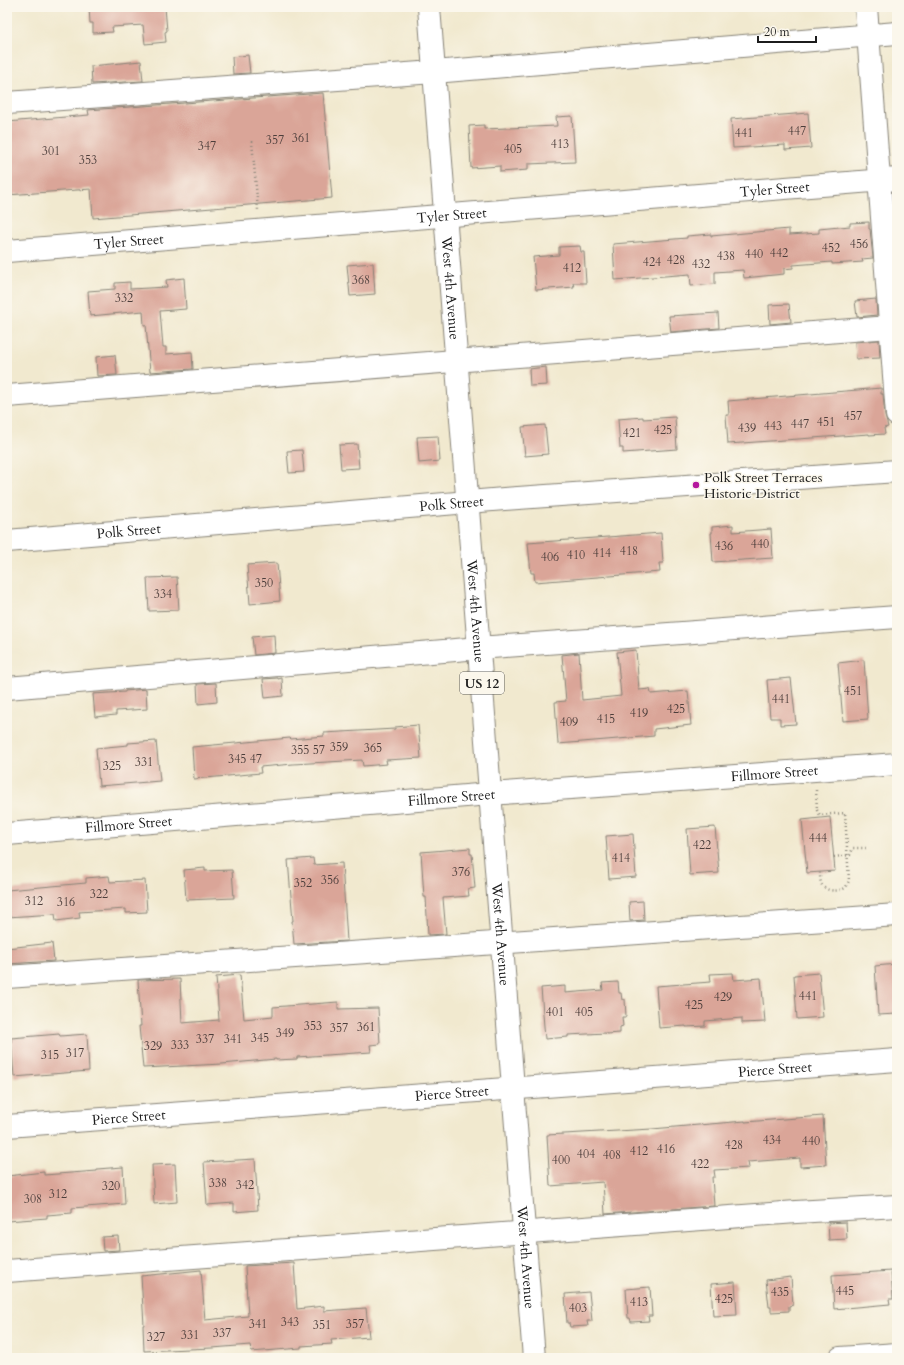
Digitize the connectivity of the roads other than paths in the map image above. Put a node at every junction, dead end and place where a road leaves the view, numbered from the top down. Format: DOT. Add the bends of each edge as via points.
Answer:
graph roads {
  1 [pos="430,7"];
  2 [pos="866,7"];
  3 [pos="897,33"];
  4 [pos="868,35"];
  5 [pos="434,72"];
  6 [pos="7,103"];
  7 [pos="888,180"];
  8 [pos="446,215"];
  9 [pos="7,251"];
  10 [pos="890,327"];
  11 [pos="457,361"];
  12 [pos="7,396"];
  13 [pos="897,415"];
  14 [pos="897,471"];
  15 [pos="468,502"];
  16 [pos="7,541"];
  17 [pos="897,617"];
  18 [pos="479,648"];
  19 [pos="7,688"];
  20 [pos="897,764"];
  21 [pos="490,794"];
  22 [pos="7,834"];
  23 [pos="897,915"];
  24 [pos="502,942"];
  25 [pos="7,977"];
  26 [pos="897,1060"];
  27 [pos="513,1088"];
  28 [pos="7,1126"];
  29 [pos="897,1206"];
  30 [pos="524,1232"];
  31 [pos="7,1271"];
  32 [pos="897,1354"];
  33 [pos="534,1358"];
  34 [pos="840,1358"];
  1 -- 5 [label="street, West 4th Avenue / US 12"];
  2 -- 4 [label="street"];
  3 -- 4 [label="street"];
  4 -- 5 [label="street"];
  4 -- 7 [label="street"];
  5 -- 6 [label="street"];
  5 -- 8 [label="street, West 4th Avenue / US 12"];
  7 -- 8 [label="street, Tyler Street"];
  7 -- 10 [label="street"];
  8 -- 9 [label="street, Tyler Street"];
  8 -- 11 [label="street, West 4th Avenue / US 12"];
  10 -- 11 [label="street"];
  10 -- 13 [label="street"];
  11 -- 12 [label="street"];
  11 -- 15 [label="street, West 4th Avenue / US 12"];
  14 -- 15 [label="street, Polk Street"];
  15 -- 16 [label="street, Polk Street"];
  15 -- 18 [label="street, West 4th Avenue / US 12"];
  17 -- 18 [label="street"];
  18 -- 19 [label="street"];
  18 -- 21 [label="street, West 4th Avenue / US 12"];
  20 -- 21 [label="street, Fillmore Street"];
  21 -- 22 [label="street, Fillmore Street"];
  21 -- 24 [label="street, West 4th Avenue / US 12"];
  23 -- 24 [label="street"];
  24 -- 25 [label="street"];
  24 -- 27 [label="street, West 4th Avenue / US 12"];
  26 -- 27 [label="street, Pierce Street"];
  27 -- 28 [label="street, Pierce Street"];
  27 -- 30 [label="street, West 4th Avenue / US 12"];
  29 -- 30 [label="street"];
  30 -- 31 [label="street"];
  30 -- 33 [label="street, West 4th Avenue / US 12"];
  32 -- 34 [label="street"];
}
